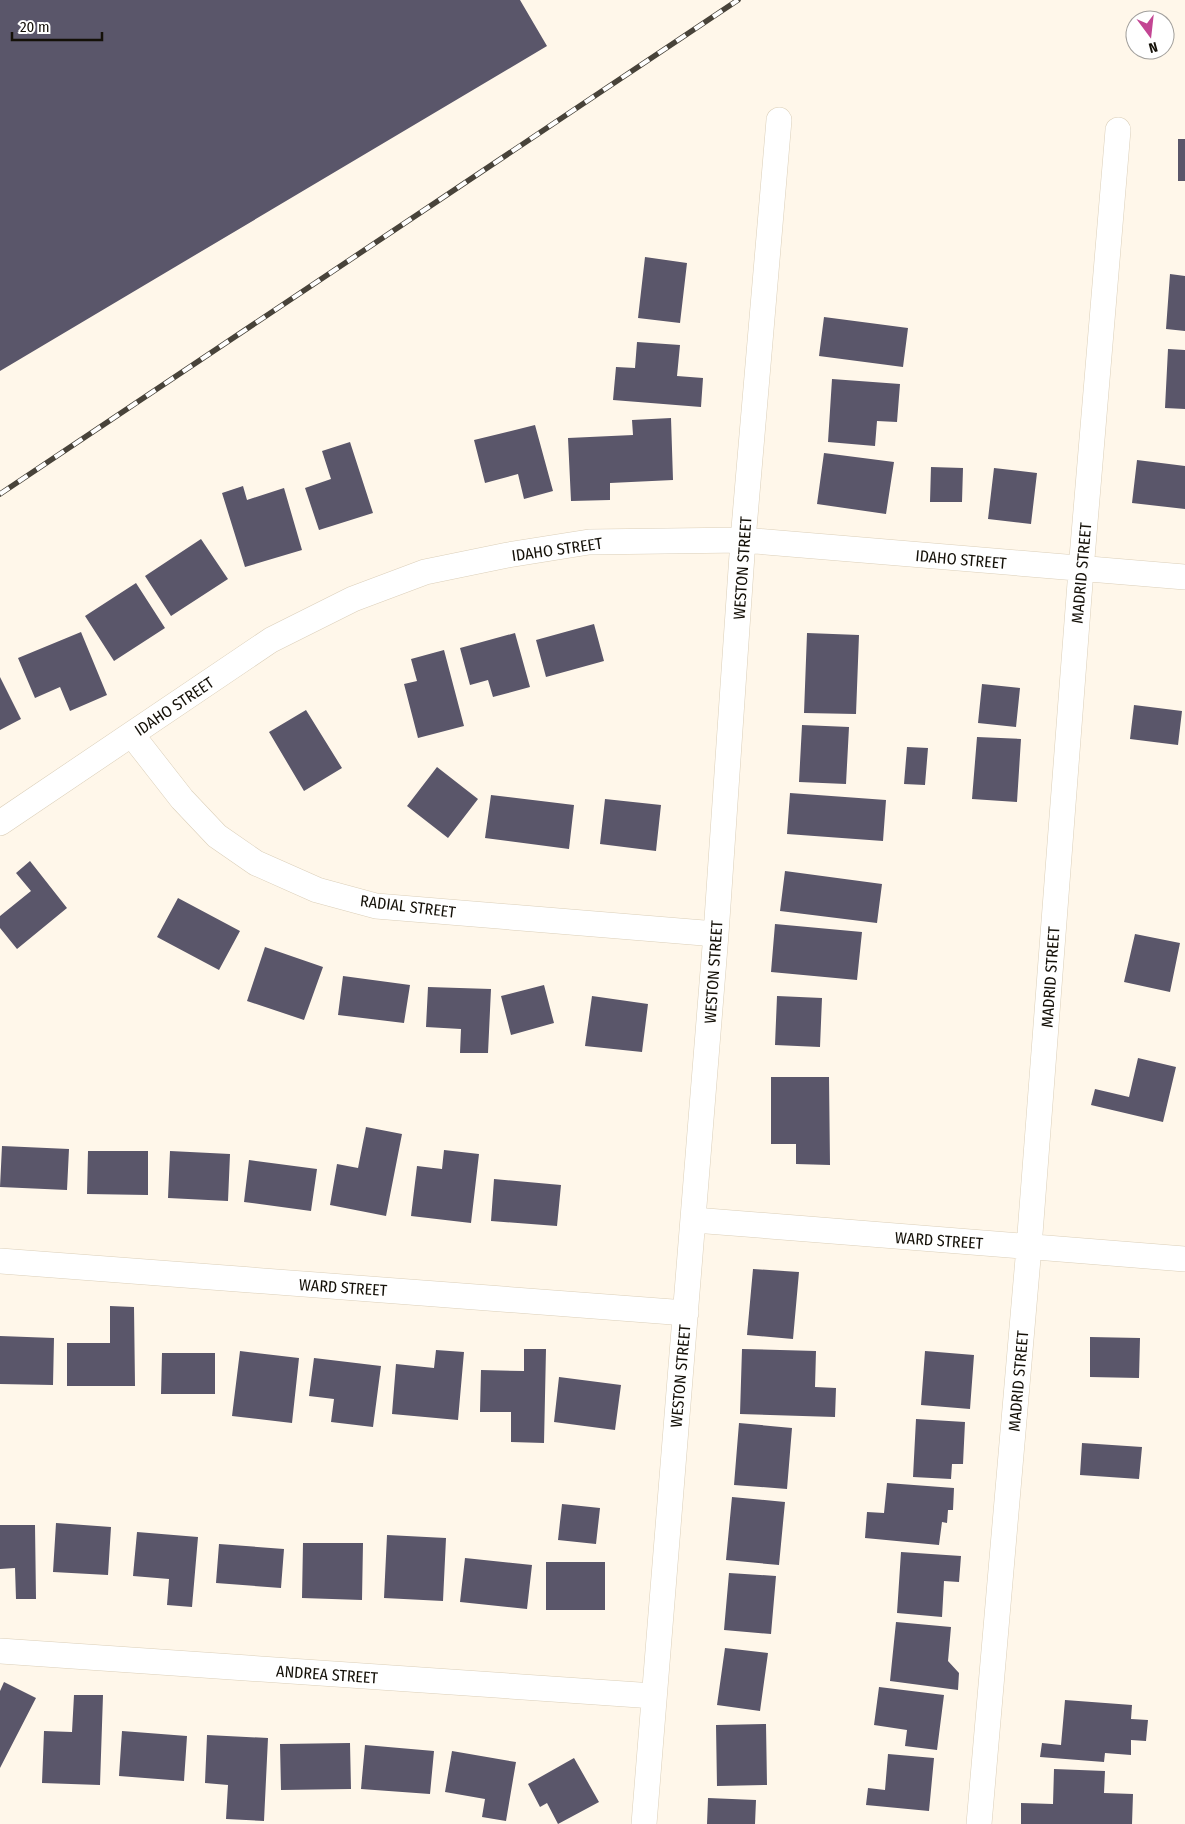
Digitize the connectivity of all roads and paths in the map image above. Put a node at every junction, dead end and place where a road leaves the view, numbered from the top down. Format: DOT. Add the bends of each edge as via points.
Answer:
graph roads {
  1 [pos="780,120"];
  2 [pos="1118,130"];
  3 [pos="743,540"];
  4 [pos="1081,570"];
  5 [pos="1185,577"];
  6 [pos="132,735"];
  7 [pos="0,823"];
  8 [pos="716,934"];
  9 [pos="694,1220"];
  10 [pos="1029,1247"];
  11 [pos="1185,1259"];
  12 [pos="0,1261"];
  13 [pos="686,1312"];
  14 [pos="0,1651"];
  15 [pos="654,1696"];
  16 [pos="644,1824"];
  17 [pos="979,1824"];
  1 -- 3 [label="street, WESTON STREET"];
  2 -- 4 [label="street, MADRID STREET"];
  3 -- 4 [label="street, IDAHO STREET"];
  3 -- 6 [label="street, IDAHO STREET" via="589,542 425,572 354,599 271,640"];
  3 -- 8 [label="street, WESTON STREET"];
  4 -- 5 [label="street, IDAHO STREET"];
  4 -- 10 [label="street, MADRID STREET"];
  6 -- 7 [label="street, IDAHO STREET"];
  6 -- 8 [label="street, RADIAL STREET" via="182,799 217,836 256,863 317,890 376,906"];
  8 -- 9 [label="street, WESTON STREET"];
  9 -- 10 [label="street, WARD STREET"];
  9 -- 13 [label="street, WESTON STREET"];
  10 -- 11 [label="street, WARD STREET"];
  10 -- 17 [label="street, MADRID STREET"];
  12 -- 13 [label="street, WARD STREET"];
  13 -- 15 [label="street, WESTON STREET"];
  14 -- 15 [label="street, ANDREA STREET"];
  15 -- 16 [label="street, WESTON STREET"];
}
